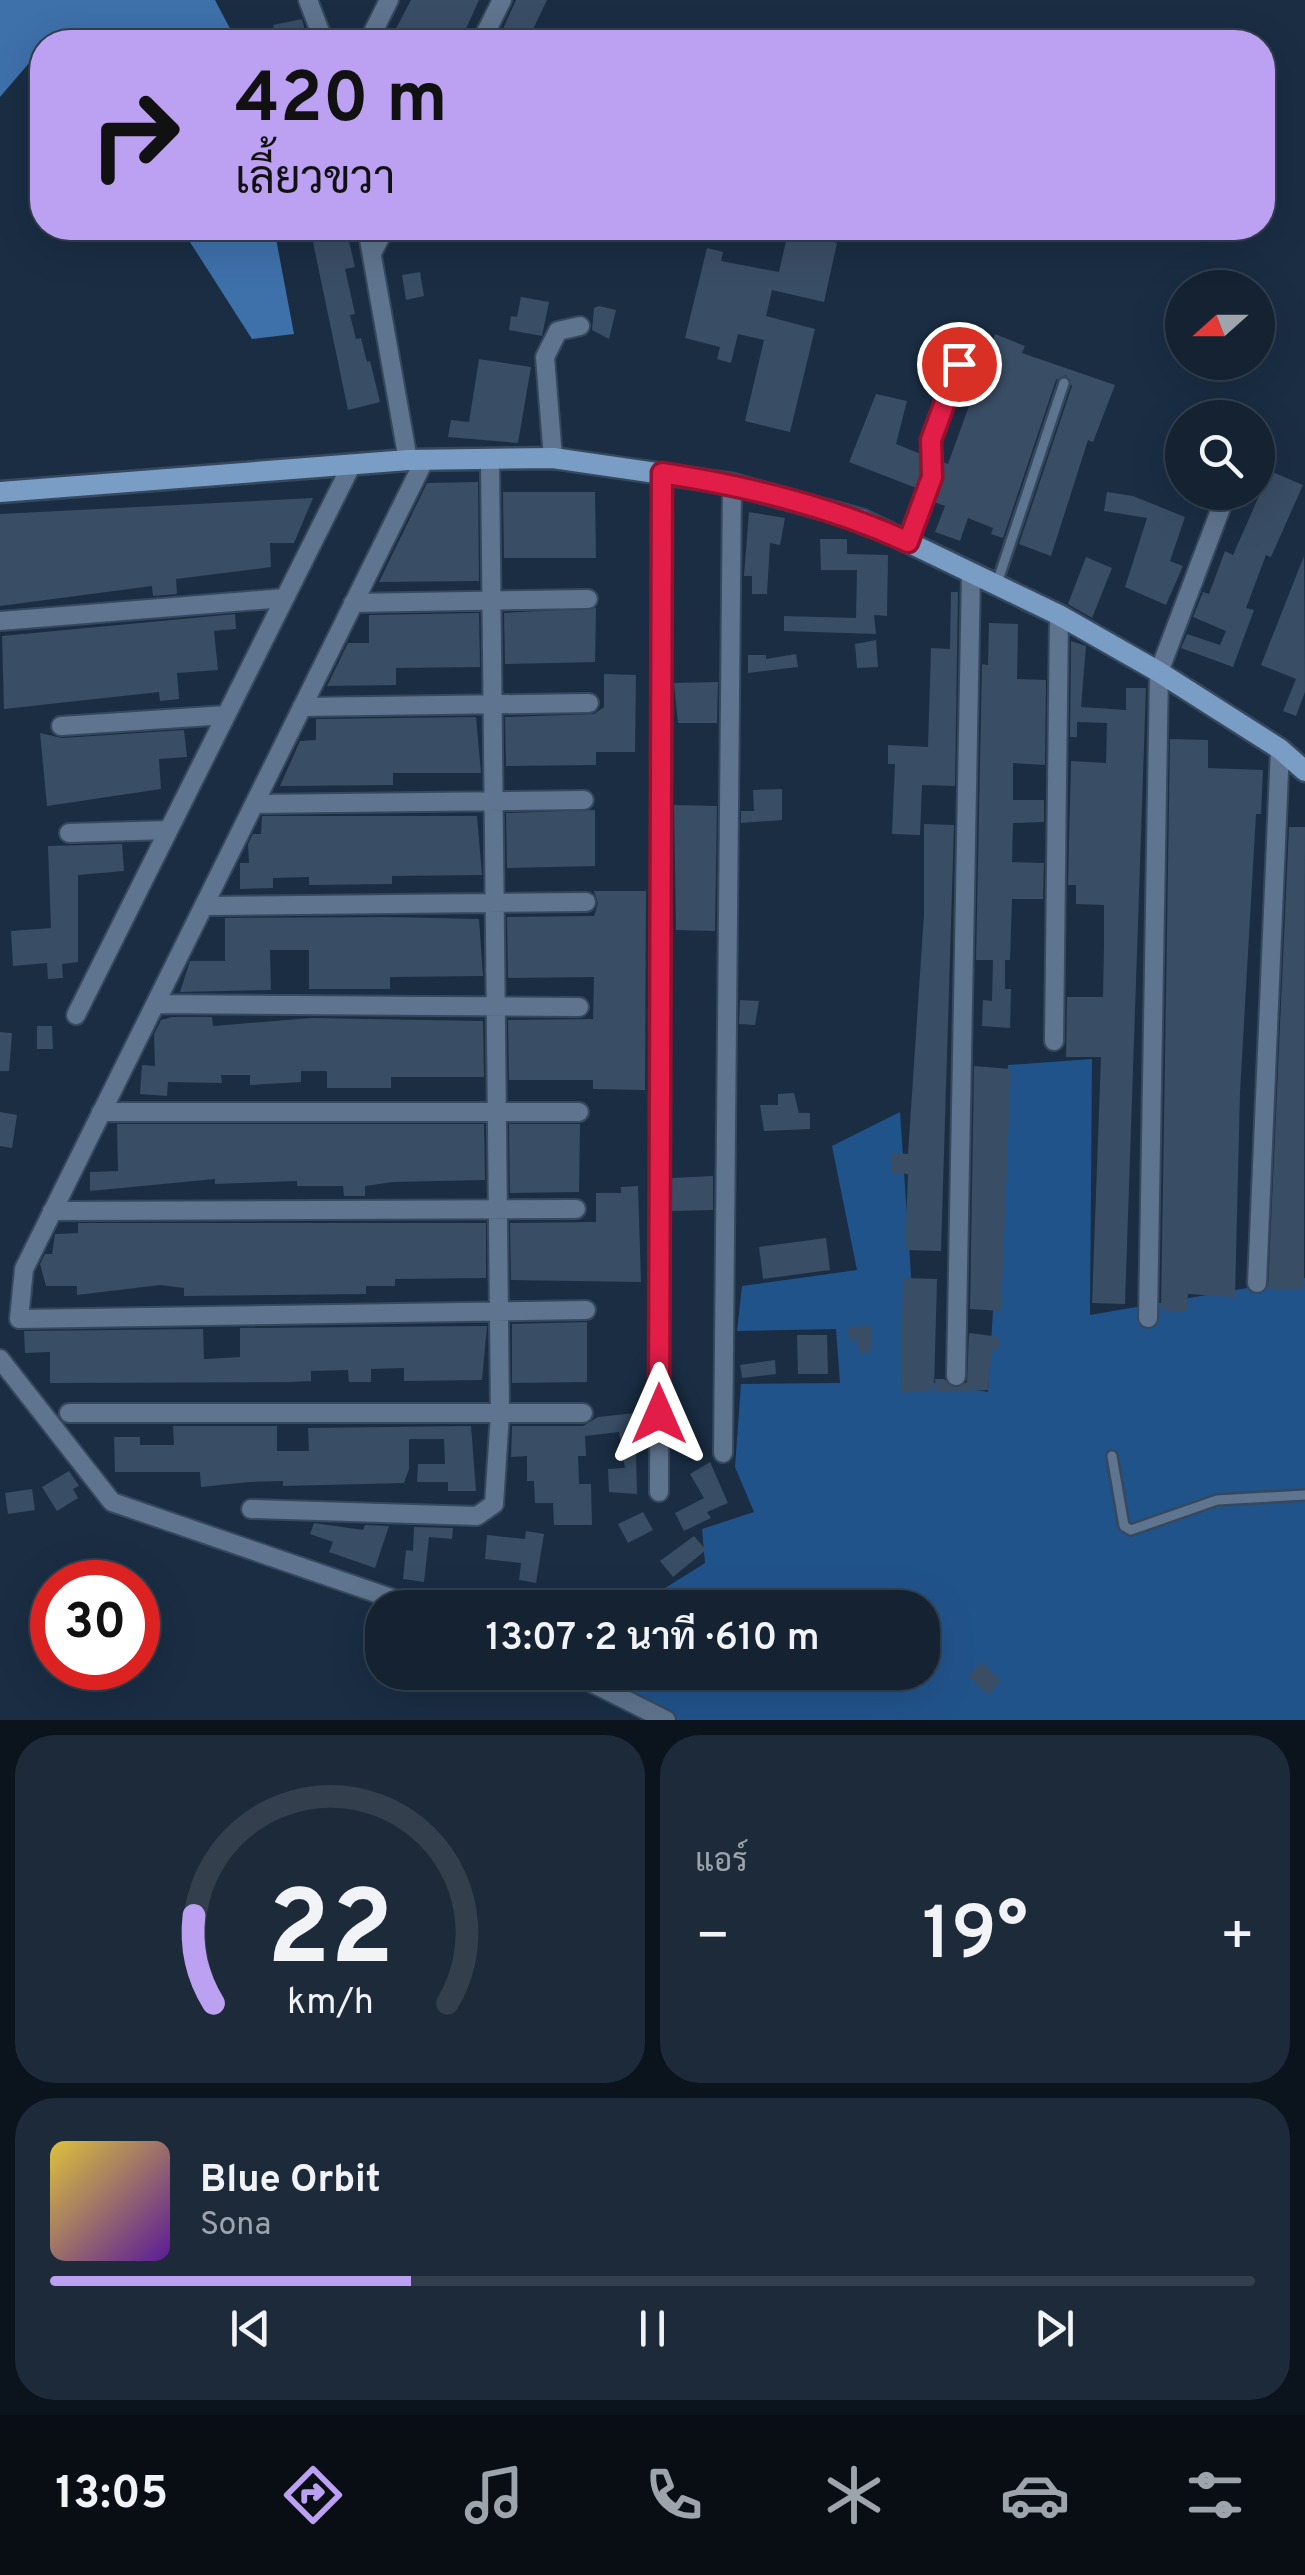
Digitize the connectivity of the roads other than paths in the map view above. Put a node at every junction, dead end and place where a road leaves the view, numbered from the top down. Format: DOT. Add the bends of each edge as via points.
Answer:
graph roads {
  1 [pos="308,0"];
  2 [pos="389,0"];
  3 [pos="502,0"];
  4 [pos="319,30"];
  5 [pos="374,30"];
  6 [pos="487,30"];
  7 [pos="369,240"];
  8 [pos="379,240"];
  9 [pos="372,253"];
  10 [pos="580,326"];
  11 [pos="959,364"];
  12 [pos="1064,383"];
  13 [pos="553,458"];
  14 [pos="416,460"];
  15 [pos="490,460"];
  16 [pos="352,464"];
  17 [pos="662,473"];
  18 [pos="732,484"];
  19 [pos="0,492"];
  20 [pos="1219,510"];
  21 [pos="908,542"];
  22 [pos="971,574"];
  23 [pos="996,586"];
  24 [pos="284,598"];
  25 [pos="588,598"];
  26 [pos="493,600"];
  27 [pos="354,603"];
  28 [pos="1059,615"];
  29 [pos="0,622"];
  30 [pos="1159,672"];
  31 [pos="590,703"];
  32 [pos="494,706"];
  33 [pos="302,707"];
  34 [pos="226,715"];
  35 [pos="62,726"];
  36 [pos="1280,749"];
  37 [pos="1305,770"];
  38 [pos="494,800"];
  39 [pos="584,800"];
  40 [pos="254,804"];
  41 [pos="168,830"];
  42 [pos="69,833"];
  43 [pos="586,902"];
  44 [pos="495,904"];
  45 [pos="204,906"];
  46 [pos="155,1004"];
  47 [pos="496,1006"];
  48 [pos="578,1006"];
  49 [pos="76,1016"];
  50 [pos="1054,1040"];
  51 [pos="101,1112"];
  52 [pos="578,1112"];
  53 [pos="497,1113"];
  54 [pos="576,1209"];
  55 [pos="52,1211"];
  56 [pos="498,1211"];
  57 [pos="1257,1284"];
  58 [pos="586,1310"];
  59 [pos="499,1312"];
  60 [pos="1148,1318"];
  61 [pos="0,1359"];
  62 [pos="956,1376"];
  63 [pos="69,1413"];
  64 [pos="500,1414"];
  65 [pos="584,1414"];
  66 [pos="723,1453"];
  67 [pos="1112,1456"];
  68 [pos="659,1492"];
  69 [pos="1305,1495"];
  70 [pos="251,1509"];
  71 [pos="368,1590"];
  72 [pos="606,1690"];
  73 [pos="666,1720"];
  1 -- 4 [label="street"];
  2 -- 5 [label="street"];
  3 -- 6 [label="street"];
  7 -- 9 [label="street"];
  8 -- 9 [label="street"];
  9 -- 14 [label="street"];
  10 -- 13 [label="street" via="558,330 545,357"];
  11 -- 21 [label="lane" via="931,440 932,477"];
  12 -- 23 [label="lane"];
  13 -- 15 [label="street"];
  13 -- 17 [label="street"];
  14 -- 15 [label="street"];
  14 -- 16 [label="street"];
  14 -- 27 [label="street"];
  15 -- 26 [label="street"];
  16 -- 19 [label="street"];
  16 -- 24 [label="street"];
  17 -- 18 [label="street"];
  17 -- 68 [label="street"];
  18 -- 21 [label="street" via="862,520"];
  18 -- 66 [label="street"];
  20 -- 30 [label="street"];
  21 -- 22 [label="street"];
  22 -- 23 [label="street"];
  22 -- 62 [label="street"];
  23 -- 28 [label="street"];
  24 -- 29 [label="street"];
  24 -- 34 [label="street"];
  25 -- 26 [label="street"];
  26 -- 27 [label="street"];
  26 -- 32 [label="street"];
  27 -- 33 [label="street"];
  28 -- 30 [label="street"];
  28 -- 50 [label="street"];
  30 -- 36 [label="street"];
  30 -- 60 [label="street"];
  31 -- 32 [label="street"];
  32 -- 33 [label="street"];
  32 -- 38 [label="street"];
  33 -- 40 [label="street"];
  34 -- 35 [label="street"];
  34 -- 41 [label="street"];
  36 -- 37 [label="street"];
  36 -- 57 [label="street"];
  38 -- 39 [label="street"];
  38 -- 40 [label="street"];
  38 -- 44 [label="street"];
  40 -- 45 [label="street"];
  41 -- 42 [label="street"];
  41 -- 49 [label="street"];
  43 -- 44 [label="street"];
  44 -- 45 [label="street"];
  44 -- 47 [label="street"];
  45 -- 46 [label="street"];
  46 -- 47 [label="street"];
  46 -- 51 [label="street"];
  47 -- 48 [label="street"];
  47 -- 53 [label="street"];
  51 -- 53 [label="street"];
  51 -- 55 [label="street"];
  52 -- 53 [label="street"];
  53 -- 56 [label="street"];
  54 -- 56 [label="street"];
  55 -- 56 [label="street"];
  55 -- 59 [label="street" via="24,1269 19,1319"];
  56 -- 59 [label="street"];
  58 -- 59 [label="street"];
  59 -- 64 [label="street"];
  61 -- 71 [label="street" via="112,1502"];
  63 -- 64 [label="street"];
  64 -- 65 [label="street"];
  64 -- 70 [label="street" via="494,1504 484,1514"];
  67 -- 69 [label="lane" via="1124,1526 1131,1530 1217,1500"];
  72 -- 73 [label="street"];
}
